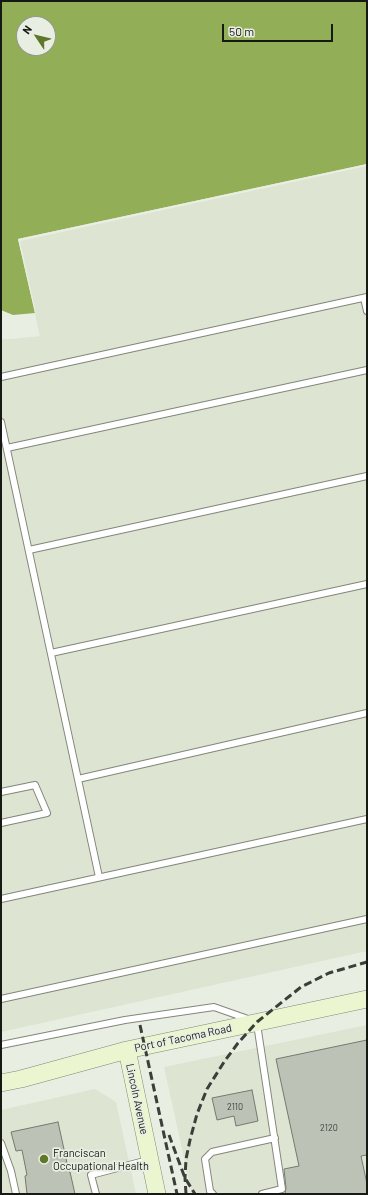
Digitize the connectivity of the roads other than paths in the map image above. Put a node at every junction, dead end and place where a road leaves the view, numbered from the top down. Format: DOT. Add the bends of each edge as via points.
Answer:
graph roads {
  1 [pos="366,297"];
  2 [pos="367,311"];
  3 [pos="367,370"];
  4 [pos="1,377"];
  5 [pos="1,422"];
  6 [pos="7,448"];
  7 [pos="367,476"];
  8 [pos="29,550"];
  9 [pos="367,584"];
  10 [pos="51,653"];
  11 [pos="367,713"];
  12 [pos="78,779"];
  13 [pos="1,792"];
  14 [pos="367,819"];
  15 [pos="1,823"];
  16 [pos="99,878"];
  17 [pos="1,899"];
  18 [pos="367,919"];
  19 [pos="1,999"];
  20 [pos="367,999"];
  21 [pos="257,1022"];
  22 [pos="1,1045"];
  23 [pos="127,1050"];
  24 [pos="1,1083"];
  25 [pos="275,1138"];
  26 [pos="1,1143"];
  27 [pos="150,1160"];
  28 [pos="16,1194"];
  29 [pos="96,1194"];
  30 [pos="157,1194"];
  31 [pos="213,1194"];
  32 [pos="262,1194"];
  1 -- 2 [label="lane"];
  1 -- 4 [label="lane"];
  3 -- 6 [label="lane"];
  5 -- 6 [label="lane"];
  6 -- 8 [label="lane"];
  7 -- 8 [label="lane"];
  8 -- 10 [label="lane"];
  9 -- 10 [label="lane"];
  10 -- 12 [label="lane"];
  11 -- 12 [label="lane"];
  12 -- 16 [label="lane"];
  13 -- 15 [label="lane" via="35,785 47,813"];
  14 -- 16 [label="lane"];
  16 -- 17 [label="lane"];
  18 -- 19 [label="lane"];
  20 -- 21 [label="main road, Port of Tacoma Road"];
  21 -- 22 [label="lane" via="214,1007 125,1020"];
  21 -- 23 [label="main road, Port of Tacoma Road"];
  21 -- 25 [label="lane"];
  23 -- 24 [label="main road, Port of Tacoma Road"];
  23 -- 27 [label="main road, Lincoln Avenue"];
  25 -- 31 [label="lane" via="212,1152 205,1158 210,1191"];
  25 -- 32 [label="lane" via="282,1189"];
  26 -- 28 [label="lane"];
  27 -- 29 [label="lane" via="91,1176"];
  27 -- 30 [label="main road, Lincoln Avenue"];
}
